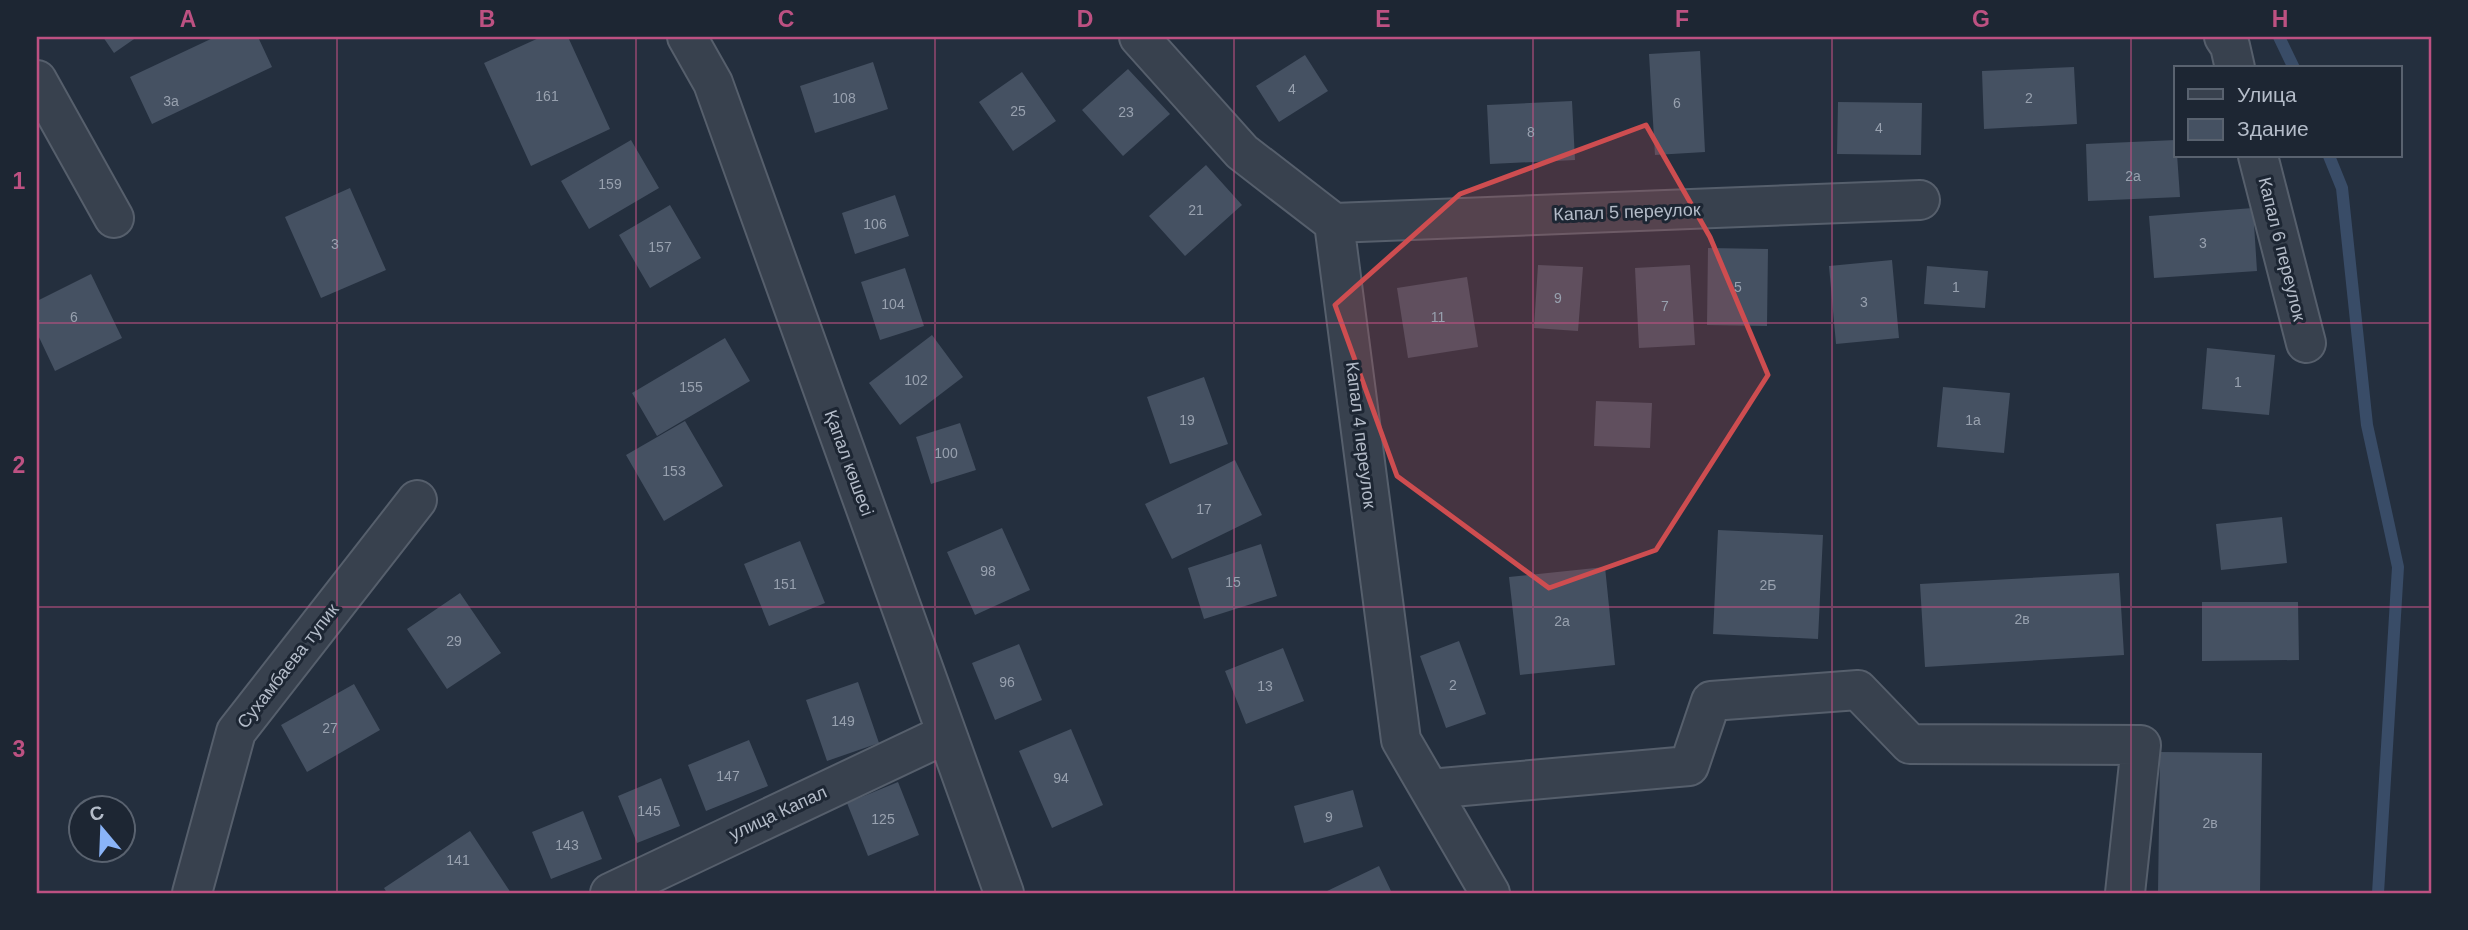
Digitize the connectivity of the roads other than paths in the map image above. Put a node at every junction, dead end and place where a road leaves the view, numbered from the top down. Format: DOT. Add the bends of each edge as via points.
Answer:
graph roads {
  1 [pos="687,37"];
  2 [pos="1139,37"];
  3 [pos="2224,37"];
  4 [pos="2235,66"];
  5 [pos="37,80"];
  6 [pos="2259,158"];
  7 [pos="1920,200"];
  8 [pos="114,218"];
  9 [pos="1334,223"];
  10 [pos="2306,343"];
  11 [pos="417,500"];
  12 [pos="946,734"];
  13 [pos="1430,789"];
  14 [pos="192,893"];
  15 [pos="610,893"];
  16 [pos="1004,893"];
  17 [pos="1490,893"];
  18 [pos="2124,893"];
  1 -- 12 [label="street, Қапал көшесі" via="713,83"];
  2 -- 9 [label="street" via="1242,152"];
  3 -- 4 [label="street"];
  5 -- 8 [label="street"];
  6 -- 10 [label="street, Капал 6 переулок"];
  7 -- 9 [label="street, Капал 5 переулок"];
  9 -- 13 [label="street, Капал 4 переулок" via="1401,740"];
  11 -- 14 [label="street, Сухамбаева тупик" via="236,732"];
  12 -- 15 [label="street, улица Капал"];
  12 -- 16 [label="street, Қапал көшесі"];
  13 -- 17 [label="street, Капал 4 переулок"];
  13 -- 18 [label="street" via="1689,766 1711,701 1858,690 1910,744 2141,745"];
}
